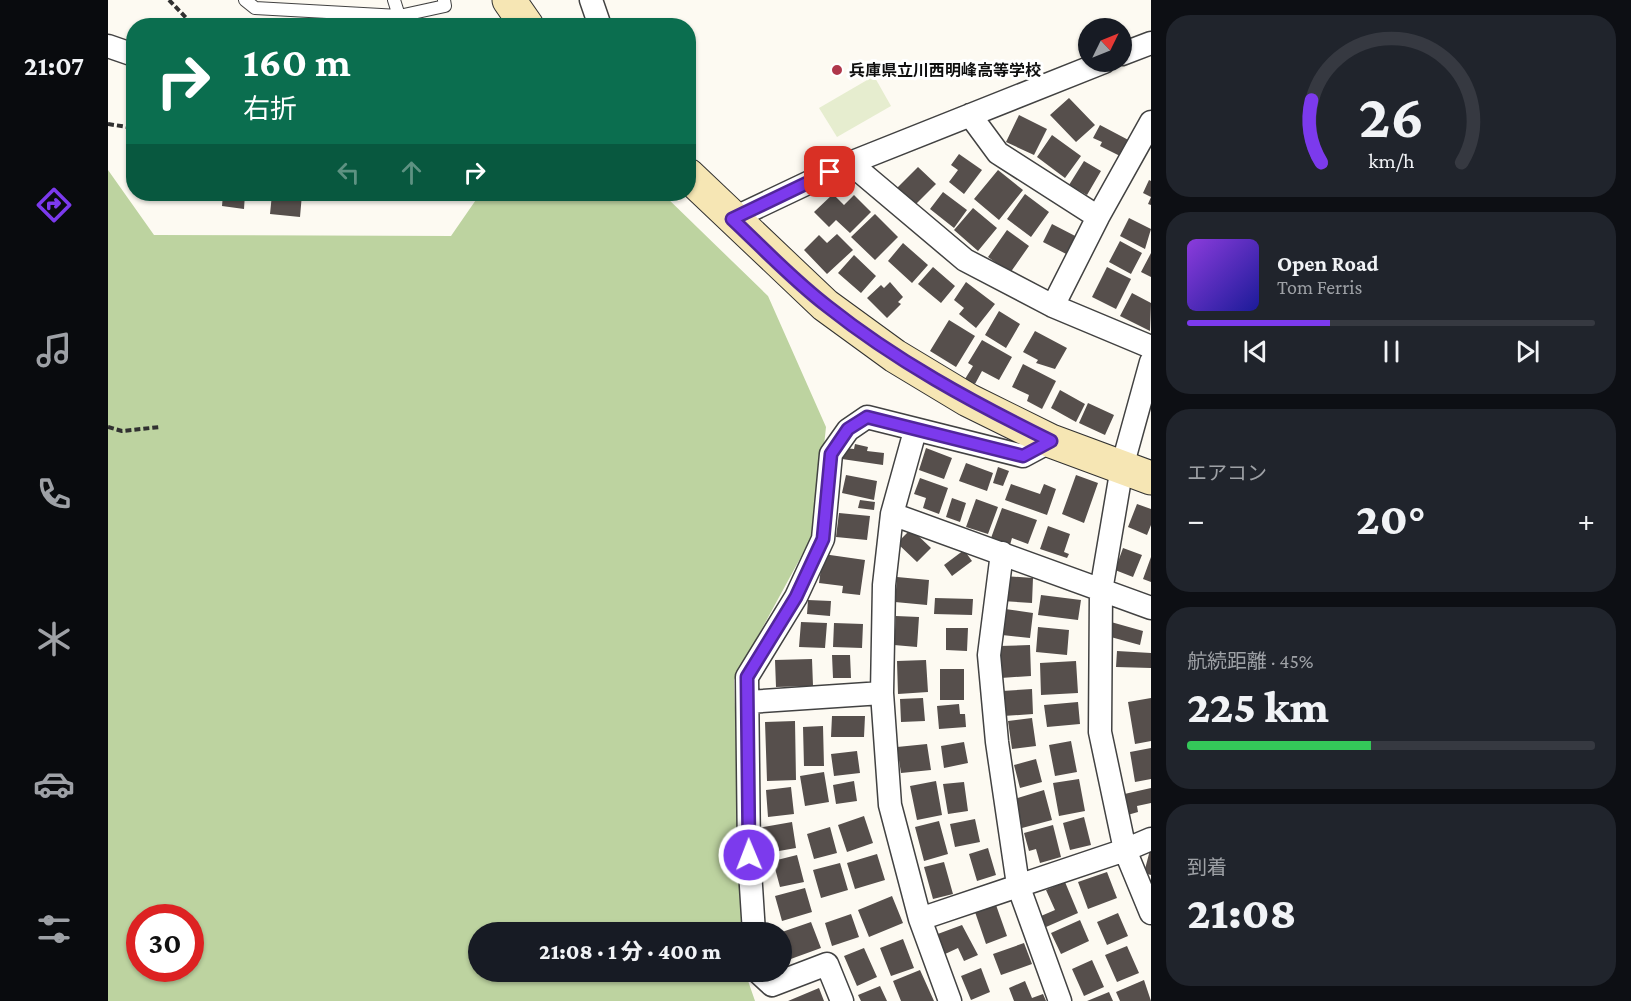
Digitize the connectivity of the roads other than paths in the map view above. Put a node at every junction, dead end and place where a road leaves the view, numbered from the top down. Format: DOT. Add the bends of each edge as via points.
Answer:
graph roads {
  1 [pos="245,0"];
  2 [pos="394,0"];
  3 [pos="444,0"];
  4 [pos="509,0"];
  5 [pos="591,0"];
  6 [pos="399,16"];
  7 [pos="521,18"];
  8 [pos="597,18"];
  9 [pos="1151,43"];
  10 [pos="108,46"];
  11 [pos="1132,50"];
  12 [pos="126,53"];
  13 [pos="1079,72"];
  14 [pos="970,115"];
  15 [pos="1151,122"];
  16 [pos="850,163"];
  17 [pos="696,183"];
  18 [pos="1098,217"];
  19 [pos="732,219"];
  20 [pos="1053,306"];
  21 [pos="1151,347"];
  22 [pos="1151,362"];
  23 [pos="915,431"];
  24 [pos="1051,441"];
  25 [pos="1136,473"];
  26 [pos="892,514"];
  27 [pos="1002,553"];
  28 [pos="1101,591"];
  29 [pos="1151,608"];
  30 [pos="882,693"];
  31 [pos="748,702"];
  32 [pos="1151,839"];
  33 [pos="1125,850"];
  34 [pos="1018,885"];
  35 [pos="1151,913"];
  36 [pos="921,919"];
  37 [pos="753,922"];
  38 [pos="768,986"];
  39 [pos="842,1001"];
  40 [pos="950,1001"];
  41 [pos="1060,1001"];
  1 -- 6 [label="lane" via="255,8"];
  2 -- 6 [label="lane"];
  3 -- 6 [label="lane" via="445,6"];
  4 -- 7 [label="street"];
  5 -- 8 [label="street"];
  9 -- 11 [label="street"];
  10 -- 12 [label="street"];
  13 -- 14 [label="street"];
  14 -- 16 [label="street"];
  14 -- 18 [label="street" via="998,153"];
  15 -- 18 [label="street"];
  16 -- 19 [label="street"];
  16 -- 20 [label="street" via="965,260"];
  17 -- 19 [label="street"];
  18 -- 20 [label="street"];
  19 -- 24 [label="street" via="825,305 895,356 968,400"];
  20 -- 21 [label="street"];
  22 -- 25 [label="street"];
  23 -- 24 [label="street" via="1023,456"];
  23 -- 26 [label="street"];
  23 -- 31 [label="street" via="867,417 848,429 831,454 823,539 796,597 747,677"];
  24 -- 25 [label="street"];
  25 -- 28 [label="street"];
  26 -- 27 [label="street"];
  26 -- 30 [label="street" via="884,585"];
  27 -- 28 [label="street"];
  27 -- 34 [label="street" via="989,655"];
  28 -- 29 [label="street"];
  28 -- 33 [label="street" via="1100,732"];
  30 -- 31 [label="street"];
  30 -- 36 [label="street" via="890,805"];
  31 -- 37 [label="street"];
  32 -- 33 [label="street"];
  33 -- 34 [label="street"];
  33 -- 35 [label="street"];
  34 -- 36 [label="street"];
  34 -- 41 [label="street"];
  36 -- 40 [label="street"];
  38 -- 39 [label="street" via="827,964"];
}
